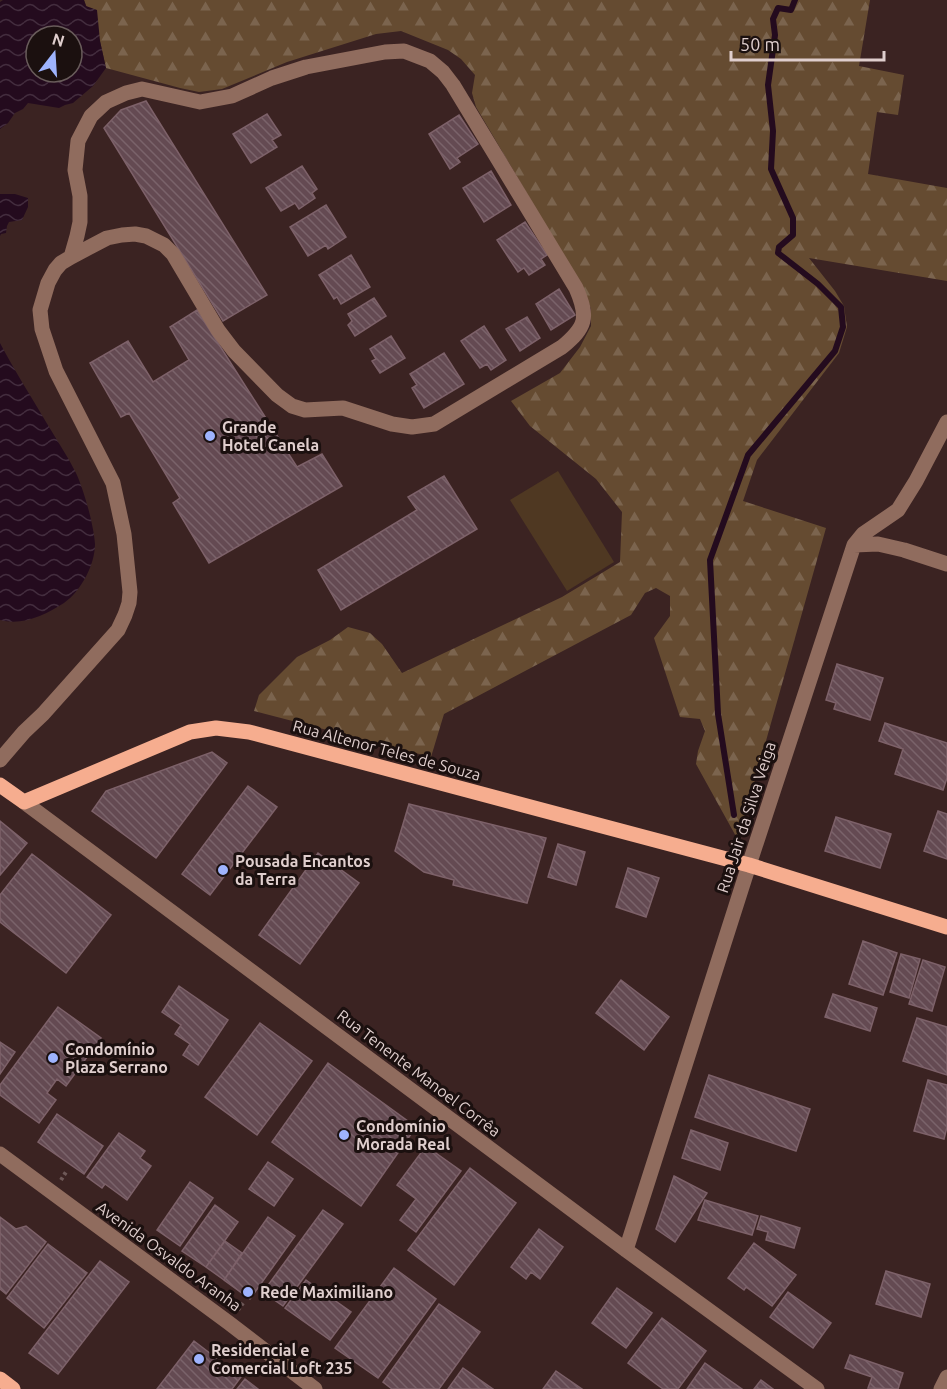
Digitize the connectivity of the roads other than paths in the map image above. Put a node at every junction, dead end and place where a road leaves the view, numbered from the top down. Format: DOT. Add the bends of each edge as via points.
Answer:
graph roads {
  1 [pos="71,257"];
  2 [pos="947,422"];
  3 [pos="854,545"];
  4 [pos="947,564"];
  5 [pos="0,760"];
  6 [pos="0,785"];
  7 [pos="24,802"];
  8 [pos="749,865"];
  9 [pos="947,927"];
  10 [pos="0,1154"];
  11 [pos="626,1250"];
  12 [pos="947,1377"];
  13 [pos="0,1379"];
  14 [pos="13,1389"];
  15 [pos="315,1389"];
  16 [pos="817,1389"];
  17 [pos="941,1389"];
  1 -- 1 [label="street" via="80,222 75,170 78,141 91,116 106,102 142,89 200,102 232,96 306,67 404,51 430,61 453,85 576,288 584,316 582,327 562,347 434,424 412,427 343,408 305,410 292,406 234,351 172,254 154,239 135,234 107,238"];
  1 -- 5 [label="street" via="51,276 42,303 42,329 56,371 113,483 124,534 129,603 118,630"];
  2 -- 3 [label="street, Rua Jair da Silva Veiga" via="898,510 863,534"];
  3 -- 4 [label="street" via="878,544"];
  3 -- 8 [label="street, Rua Jair da Silva Veiga"];
  6 -- 7 [label="main road, Rua Tenente Manoel Corrêa"];
  7 -- 8 [label="main road, Rua Altenor Teles de Souza" via="190,732 216,728 249,732"];
  7 -- 11 [label="street, Rua Tenente Manoel Corrêa"];
  8 -- 9 [label="main road, Rua Altenor Teles de Souza"];
  8 -- 11 [label="street, Rua Jair da Silva Veiga"];
  10 -- 15 [label="street, Avenida Osvaldo Aranha"];
  11 -- 16 [label="street, Rua Tenente Manoel Corrêa"];
  12 -- 17 [label="street"];
  13 -- 14 [label="main road"];
}
